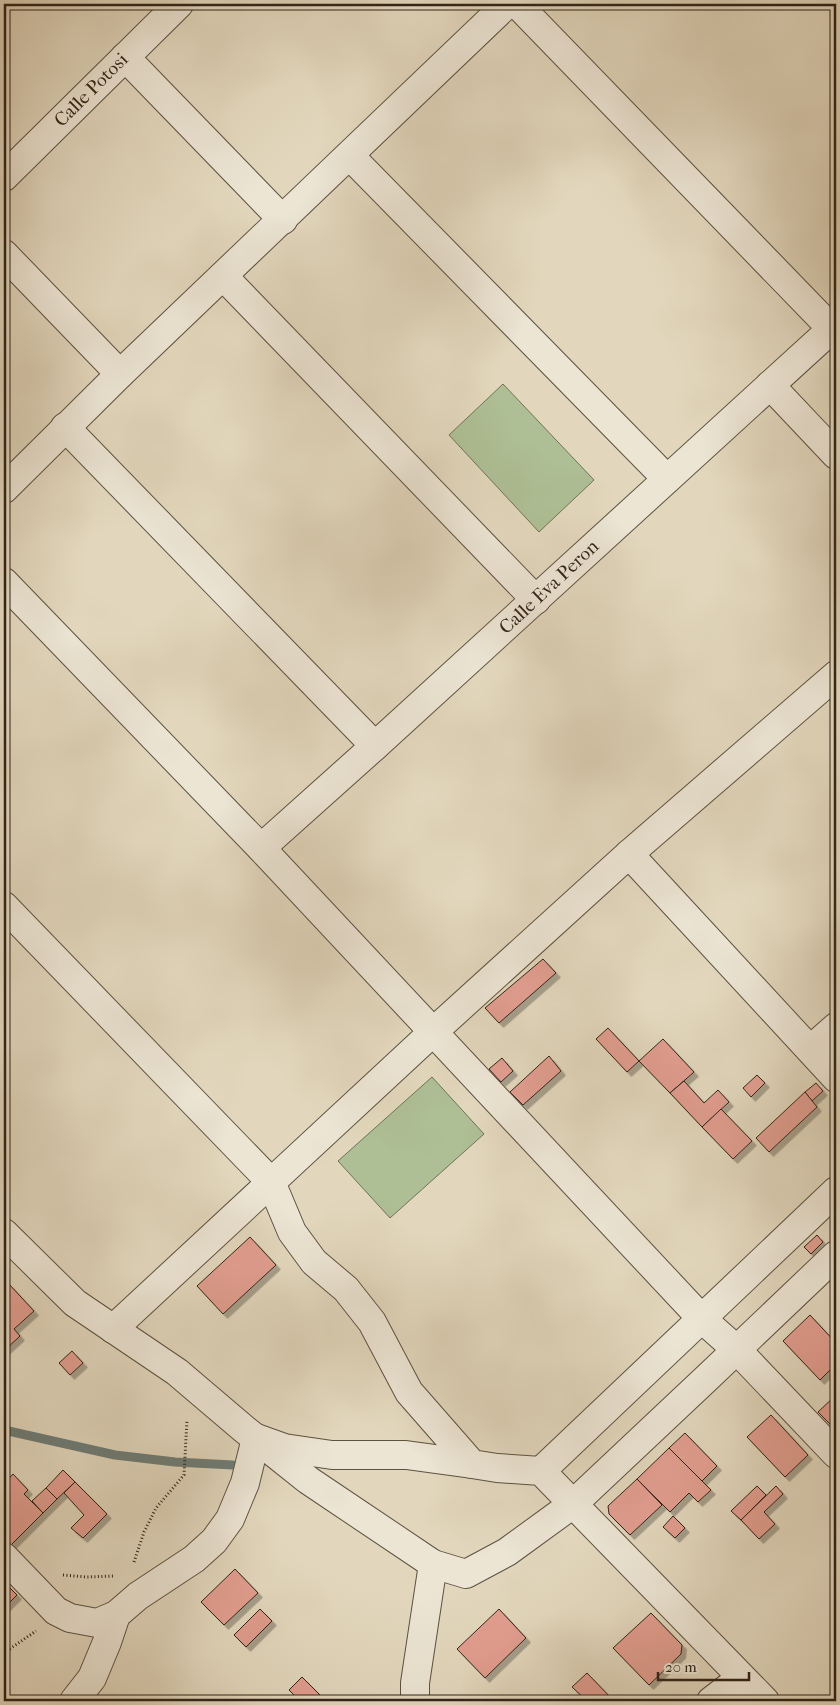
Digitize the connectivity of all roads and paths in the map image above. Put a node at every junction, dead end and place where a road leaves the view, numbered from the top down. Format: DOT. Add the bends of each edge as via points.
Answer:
graph roads {
  1 [pos="179,4"];
  2 [pos="507,4"];
  3 [pos="517,4"];
  4 [pos="125,57"];
  5 [pos="350,156"];
  6 [pos="4,177"];
  7 [pos="282,220"];
  8 [pos="4,254"];
  9 [pos="224,276"];
  10 [pos="834,327"];
  11 [pos="120,374"];
  12 [pos="770,385"];
  13 [pos="65,427"];
  14 [pos="836,455"];
  15 [pos="667,479"];
  16 [pos="4,489"];
  17 [pos="4,582"];
  18 [pos="536,600"];
  19 [pos="836,675"];
  20 [pos="375,746"];
  21 [pos="261,848"];
  22 [pos="629,854"];
  23 [pos="4,906"];
  24 [pos="836,1027"];
  25 [pos="433,1032"];
  26 [pos="811,1049"];
  27 [pos="836,1078"];
  28 [pos="271,1182"];
  29 [pos="836,1191"];
  30 [pos="4,1233"];
  31 [pos="836,1255"];
  32 [pos="702,1319"];
  33 [pos="113,1329"];
  34 [pos="737,1350"];
  35 [pos="256,1438"];
  36 [pos="187,1443"];
  37 [pos="836,1454"];
  38 [pos="472,1464"];
  39 [pos="542,1471"];
  40 [pos="572,1504"];
  41 [pos="4,1557"];
  42 [pos="433,1564"];
  43 [pos="132,1569"];
  44 [pos="57,1574"];
  45 [pos="116,1576"];
  46 [pos="116,1615"];
  47 [pos="741,1678"];
  48 [pos="409,1695"];
  49 [pos="74,1701"];
  50 [pos="711,1701"];
  51 [pos="765,1701"];
  1 -- 4 [label="street, Calle Potosi"];
  2 -- 5 [label="street"];
  3 -- 10 [label="street"];
  4 -- 6 [label="street, Calle Potosi"];
  4 -- 7 [label="street"];
  5 -- 7 [label="street"];
  5 -- 15 [label="street"];
  7 -- 9 [label="street"];
  8 -- 11 [label="street"];
  9 -- 11 [label="street"];
  9 -- 18 [label="street"];
  10 -- 12 [label="street, Calle Eva Peron"];
  11 -- 13 [label="street"];
  12 -- 14 [label="street"];
  12 -- 15 [label="street, Calle Eva Peron"];
  13 -- 16 [label="street"];
  13 -- 20 [label="street"];
  15 -- 18 [label="street, Calle Eva Peron"];
  17 -- 21 [label="street"];
  18 -- 20 [label="street, Calle Eva Peron"];
  19 -- 22 [label="street"];
  20 -- 21 [label="street, Calle Eva Peron"];
  21 -- 25 [label="street"];
  22 -- 25 [label="street"];
  22 -- 26 [label="street"];
  23 -- 28 [label="street"];
  24 -- 26 [label="street"];
  25 -- 28 [label="street"];
  25 -- 32 [label="street"];
  26 -- 27 [label="street"];
  28 -- 33 [label="street"];
  28 -- 38 [label="street" via="292,1232 314,1262 346,1289 372,1322 410,1392"];
  29 -- 32 [label="street"];
  30 -- 33 [label="street" via="75,1303"];
  31 -- 34 [label="street"];
  32 -- 34 [label="street"];
  32 -- 39 [label="street"];
  33 -- 35 [label="street" via="177,1372"];
  34 -- 37 [label="street"];
  34 -- 40 [label="street"];
  35 -- 38 [label="street" via="284,1448 332,1455 406,1455"];
  35 -- 42 [label="street" via="308,1480"];
  35 -- 46 [label="street" via="245,1483 230,1519 214,1541"];
  36 -- 43 [label="path" via="184,1475 156,1508"];
  38 -- 39 [label="street"];
  39 -- 40 [label="street"];
  40 -- 42 [label="street" via="507,1552 466,1574"];
  40 -- 47 [label="street"];
  41 -- 46 [label="street" via="56,1611 70,1618 97,1623"];
  42 -- 48 [label="street"];
  44 -- 45 [label="path"];
  46 -- 49 [label="street" via="92,1678"];
  47 -- 50 [label="street"];
  47 -- 51 [label="street"];
}
